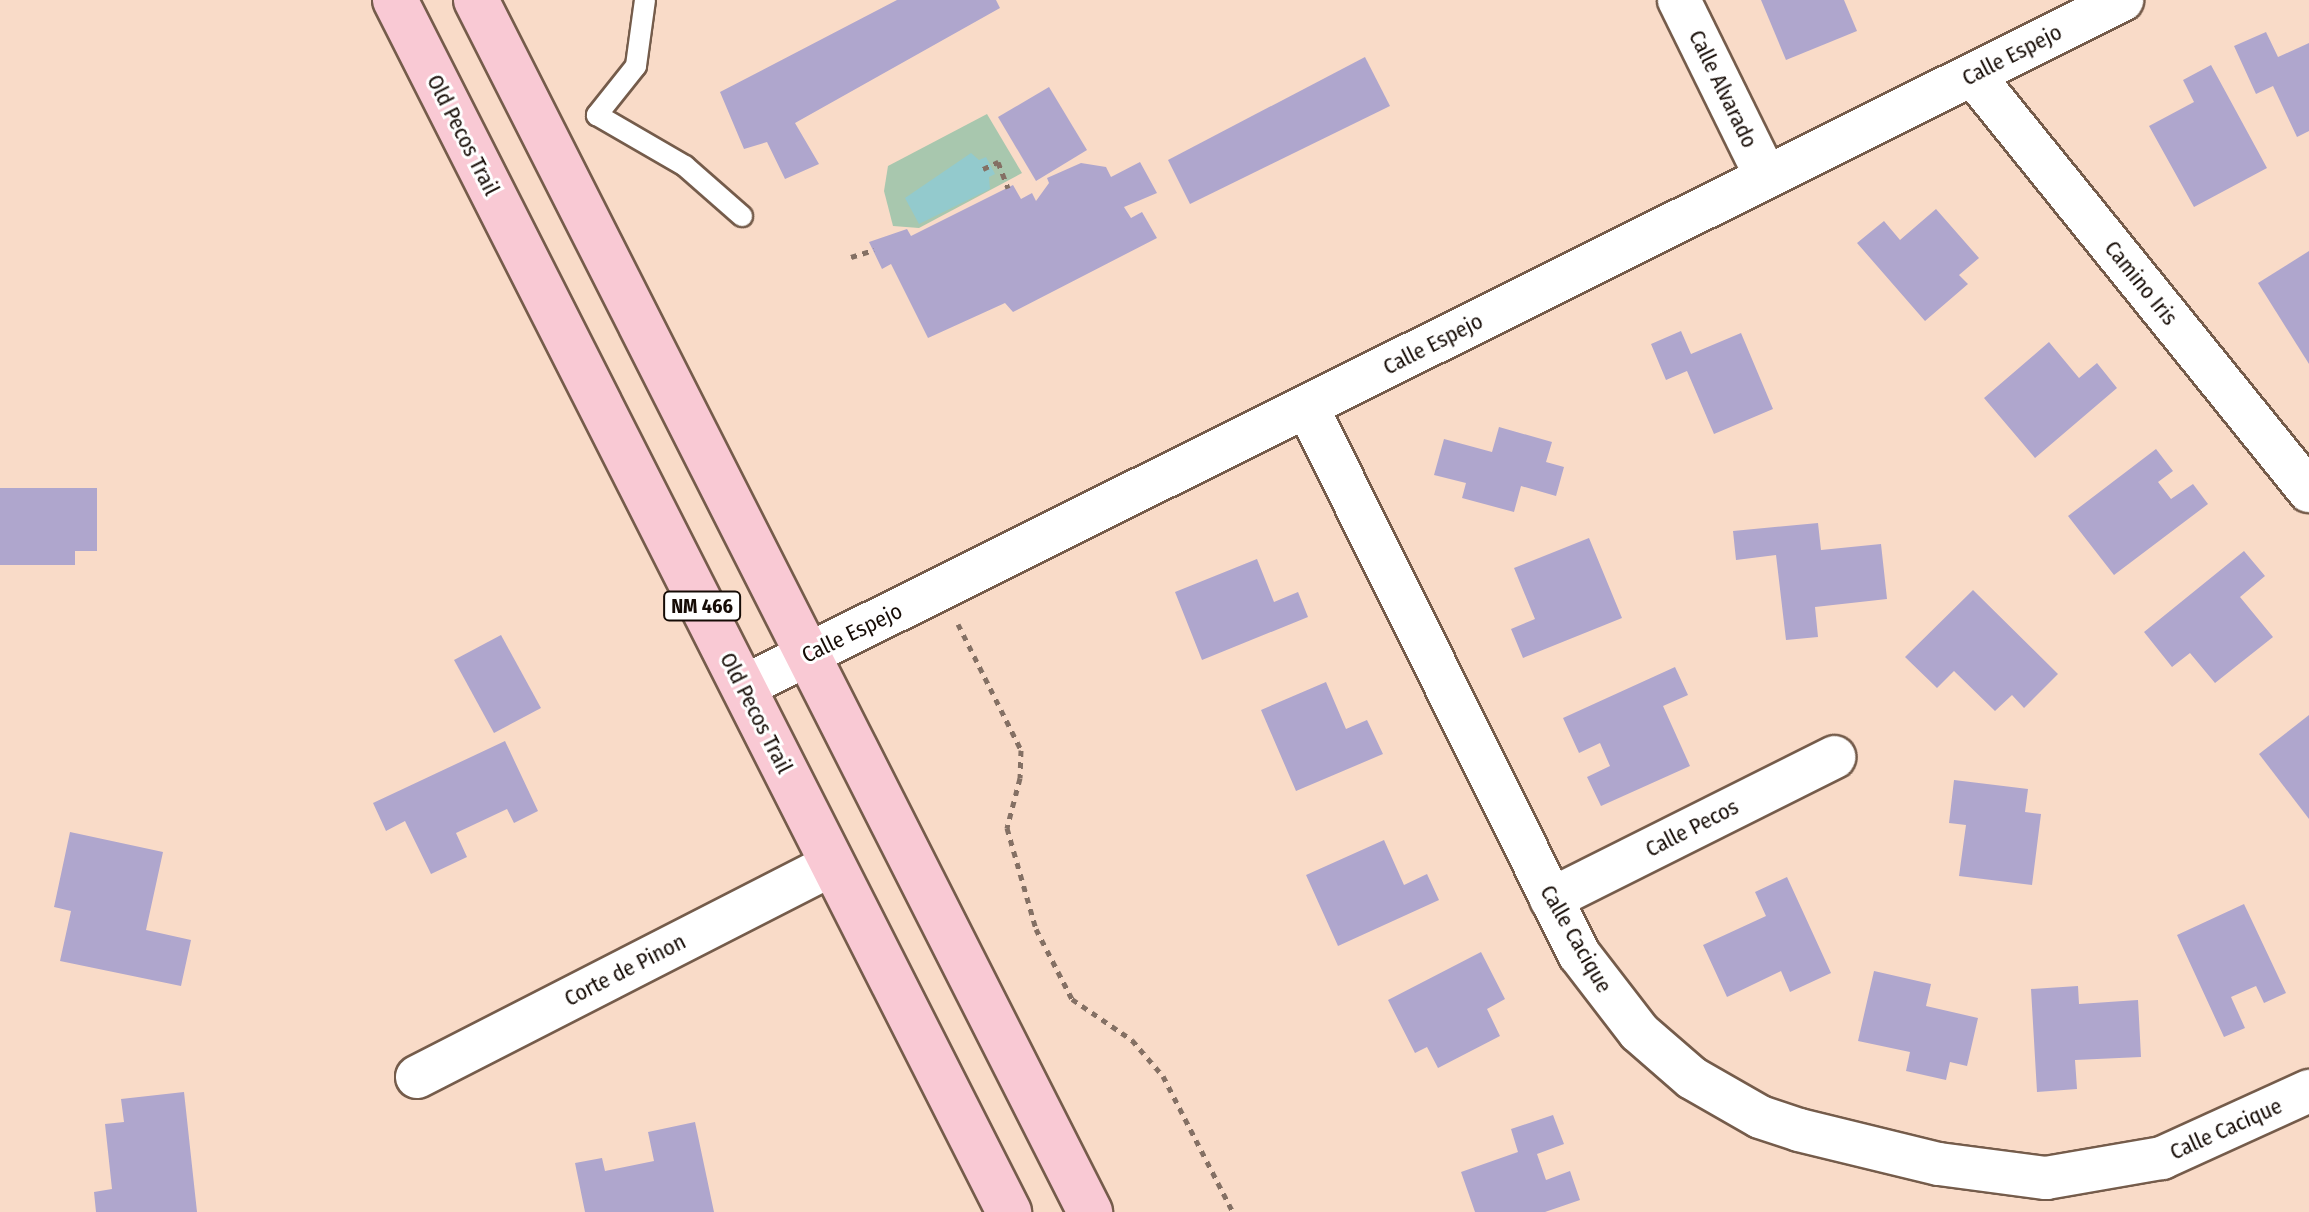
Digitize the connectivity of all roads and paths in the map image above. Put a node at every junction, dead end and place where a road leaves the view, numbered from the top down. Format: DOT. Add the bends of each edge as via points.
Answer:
graph roads {
  1 [pos="395,0"];
  2 [pos="476,0"];
  3 [pos="645,0"];
  4 [pos="1679,0"];
  5 [pos="2122,0"];
  6 [pos="1973,75"];
  7 [pos="983,169"];
  8 [pos="1766,177"];
  9 [pos="1008,188"];
  10 [pos="742,216"];
  11 [pos="874,250"];
  12 [pos="851,257"];
  13 [pos="1307,407"];
  14 [pos="2309,491"];
  15 [pos="939,590"];
  16 [pos="807,656"];
  17 [pos="743,687"];
  18 [pos="1834,757"];
  19 [pos="833,864"];
  20 [pos="1551,899"];
  21 [pos="417,1077"];
  22 [pos="2309,1091"];
  23 [pos="1009,1212"];
  24 [pos="1090,1212"];
  25 [pos="1233,1212"];
  1 -- 17 [label="main road, Old Pecos Trail / NM 466"];
  2 -- 16 [label="main road, NM 466"];
  3 -- 10 [label="lane" via="636,66 597,115 685,166"];
  4 -- 8 [label="street, Calle Alvarado"];
  5 -- 6 [label="street, Calle Espejo"];
  6 -- 8 [label="street, Calle Espejo"];
  6 -- 14 [label="street, Camino Iris"];
  7 -- 9 [label="path" via="998,162"];
  8 -- 13 [label="street, Calle Espejo"];
  11 -- 12 [label="path"];
  13 -- 15 [label="street, Calle Espejo"];
  13 -- 20 [label="street, Calle Cacique"];
  15 -- 16 [label="street, Calle Espejo"];
  15 -- 25 [label="path" via="1021,750 1007,828 1036,929 1072,999 1132,1040 1163,1076"];
  16 -- 17 [label="street, Calle Espejo"];
  16 -- 24 [label="main road, NM 466"];
  17 -- 19 [label="main road, Old Pecos Trail / NM 466"];
  18 -- 20 [label="street, Calle Pecos"];
  19 -- 21 [label="street, Corte de Pinon"];
  19 -- 23 [label="main road, Old Pecos Trail / NM 466"];
  20 -- 22 [label="street, Calle Cacique" via="1596,981 1663,1057 1748,1111 1813,1133 1973,1170 2046,1178 2085,1175 2176,1153"];
}
